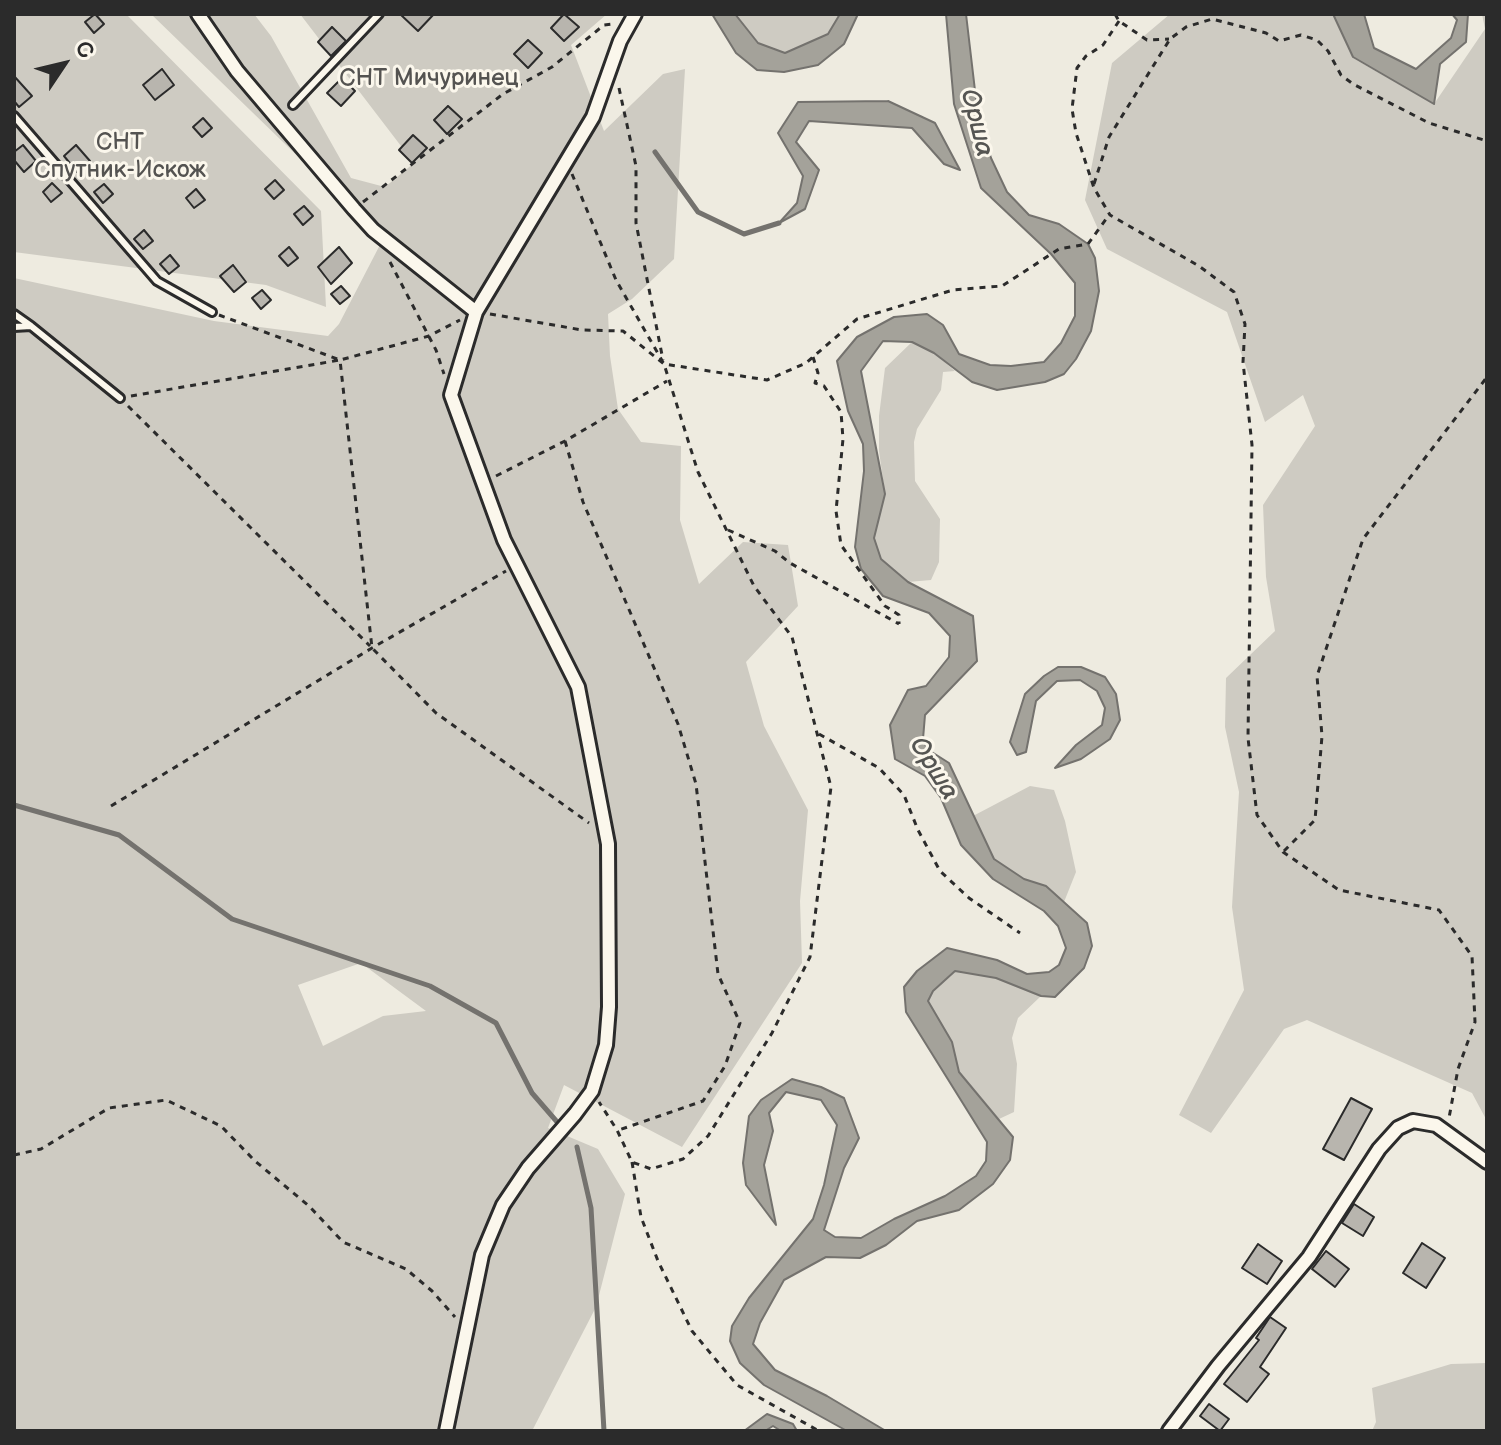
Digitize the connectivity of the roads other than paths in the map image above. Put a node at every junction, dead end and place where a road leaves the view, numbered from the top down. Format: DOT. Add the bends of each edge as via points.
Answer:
graph roads {
  1 [pos="198,14"];
  2 [pos="379,14"];
  3 [pos="633,18"];
  4 [pos="293,105"];
  5 [pos="14,116"];
  6 [pos="212,312"];
  7 [pos="476,312"];
  8 [pos="14,314"];
  9 [pos="31,326"];
  10 [pos="14,327"];
  11 [pos="120,398"];
  12 [pos="1487,1162"];
  13 [pos="446,1431"];
  14 [pos="1169,1431"];
  1 -- 7 [label="street" via="237,71 373,230"];
  2 -- 4 [label="lane"];
  3 -- 7 [label="street" via="593,117"];
  5 -- 6 [label="lane" via="157,281"];
  7 -- 13 [label="street" via="451,395 504,540 578,687 607,835 609,1007 606,1045 592,1091 503,1205 482,1255"];
  8 -- 9 [label="lane"];
  9 -- 10 [label="lane"];
  9 -- 11 [label="lane"];
  12 -- 14 [label="street" via="1426,1122 1398,1128 1309,1257"];
}
